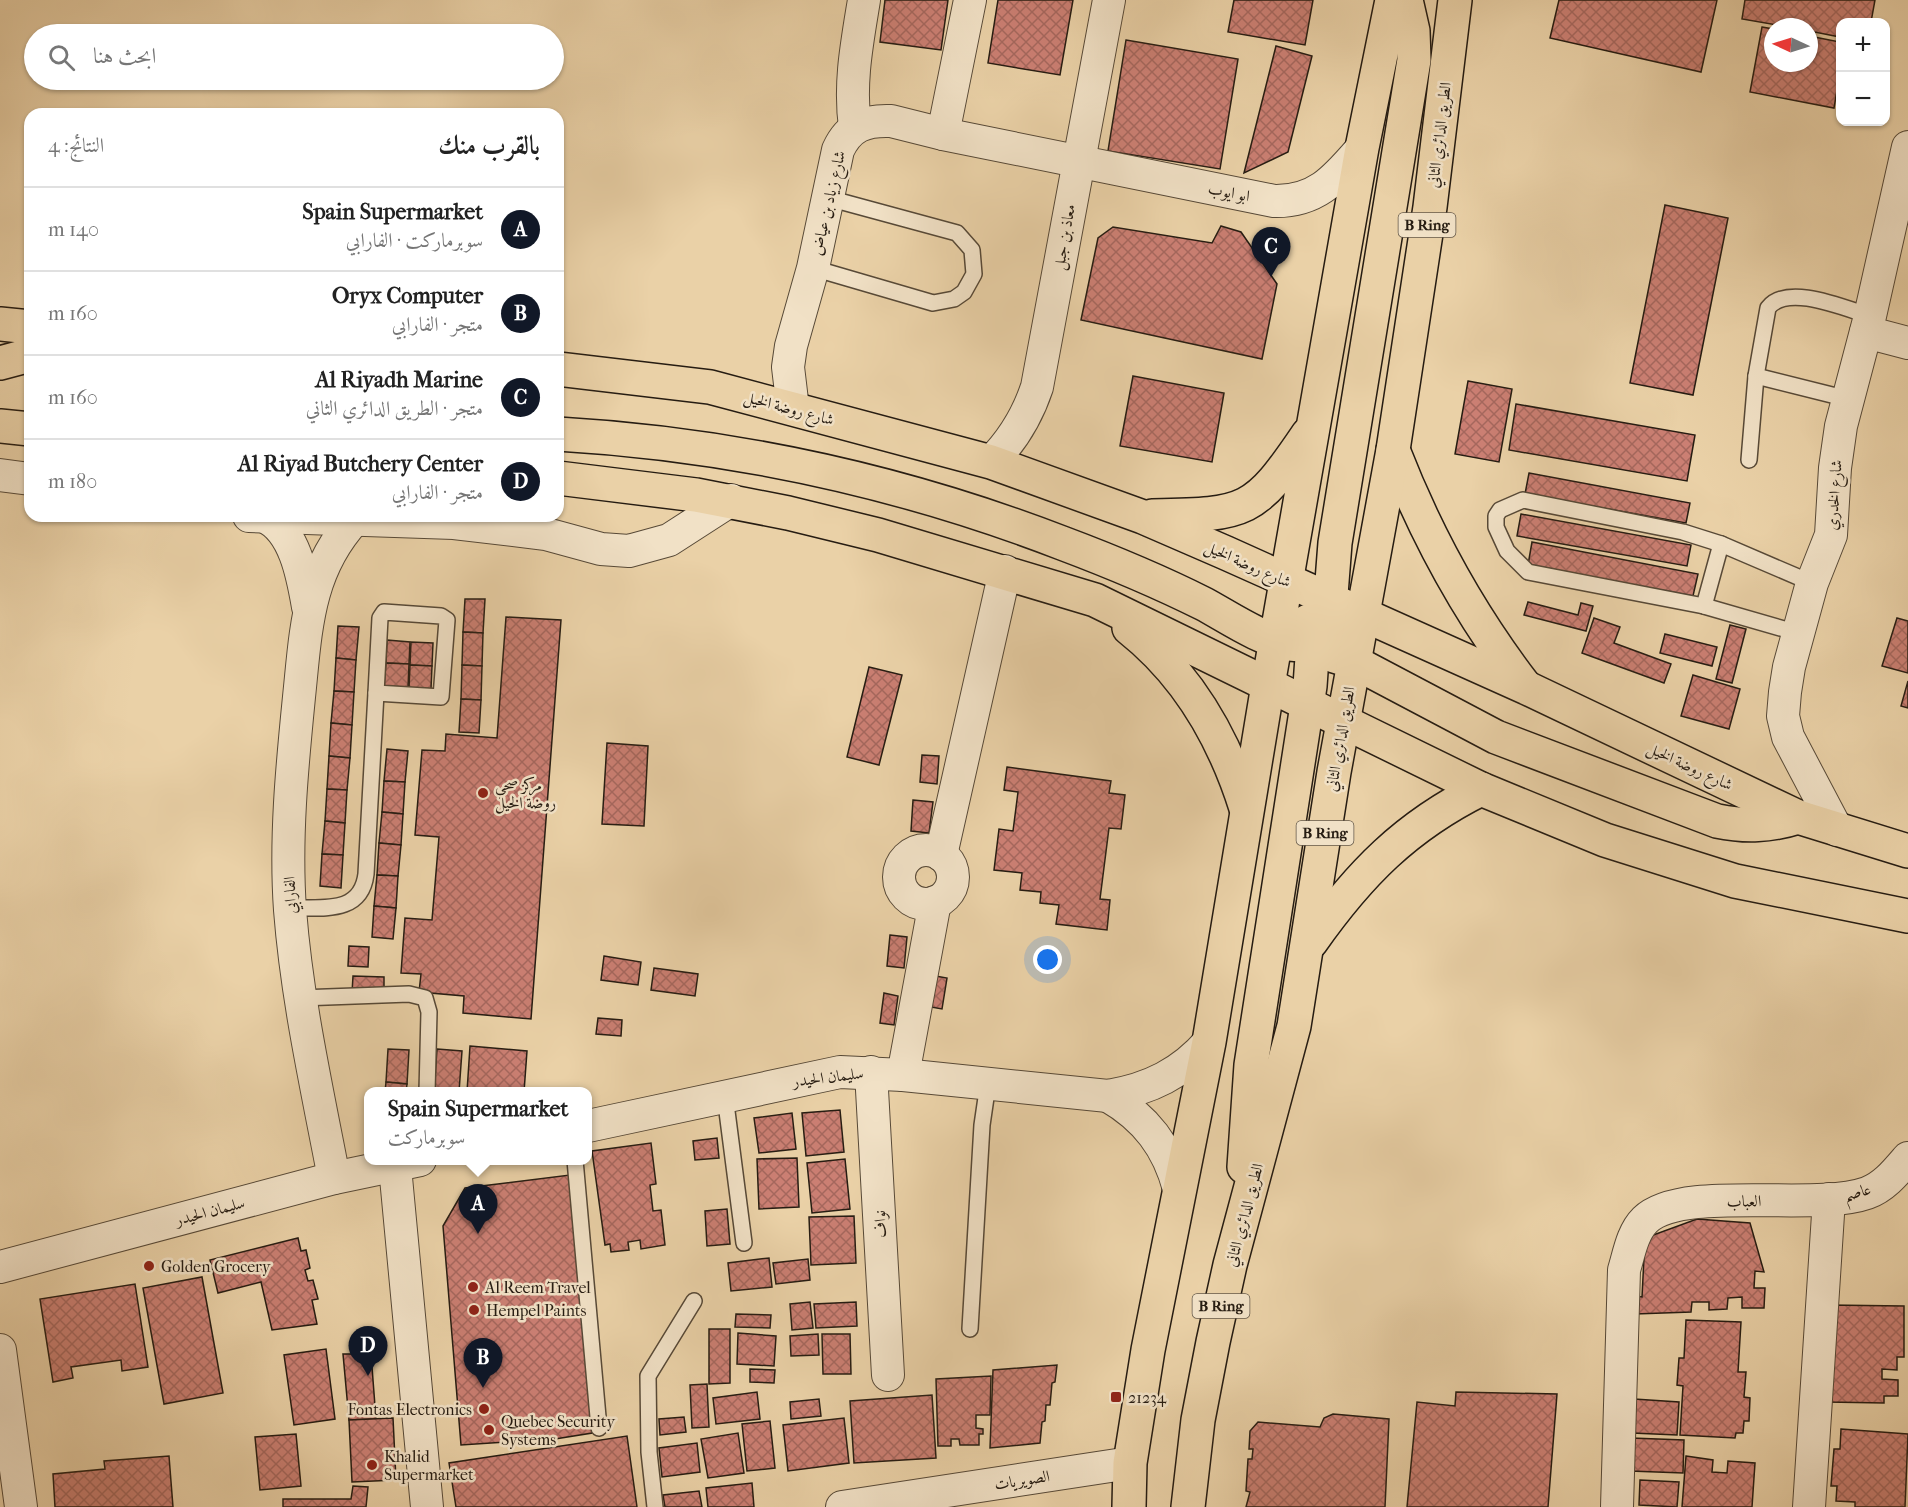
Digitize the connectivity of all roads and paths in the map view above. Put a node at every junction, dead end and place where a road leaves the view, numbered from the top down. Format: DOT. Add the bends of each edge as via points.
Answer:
graph roads {
  1 [pos="864,0"];
  2 [pos="970,0"];
  3 [pos="1109,0"];
  4 [pos="1392,0"];
  5 [pos="1406,0"];
  6 [pos="1455,0"];
  7 [pos="855,126"];
  8 [pos="943,134"];
  9 [pos="1908,147"];
  10 [pos="1362,148"];
  11 [pos="1077,162"];
  12 [pos="828,198"];
  13 [pos="813,268"];
  14 [pos="0,324"];
  15 [pos="1868,324"];
  16 [pos="24,326"];
  17 [pos="1908,344"];
  18 [pos="24,357"];
  19 [pos="0,363"];
  20 [pos="564,370"];
  21 [pos="1756,376"];
  22 [pos="1848,399"];
  23 [pos="793,409"];
  24 [pos="1316,423"];
  25 [pos="0,426"];
  26 [pos="24,428"];
  27 [pos="564,434"];
  28 [pos="1393,450"];
  29 [pos="1749,460"];
  30 [pos="991,462"];
  31 [pos="564,479"];
  32 [pos="731,500"];
  33 [pos="1143,517"];
  34 [pos="265,522"];
  35 [pos="353,522"];
  36 [pos="430,522"];
  37 [pos="1720,544"];
  38 [pos="1005,571"];
  39 [pos="1288,582"];
  40 [pos="1812,583"];
  41 [pos="1329,599"];
  42 [pos="1095,600"];
  43 [pos="1704,606"];
  44 [pos="308,608"];
  45 [pos="1363,615"];
  46 [pos="1798,633"];
  47 [pos="1276,640"];
  48 [pos="1328,651"];
  49 [pos="1268,685"];
  50 [pos="1527,688"];
  51 [pos="376,693"];
  52 [pos="1307,705"];
  53 [pos="1343,721"];
  54 [pos="1481,789"];
  55 [pos="1248,813"];
  56 [pos="1798,817"];
  57 [pos="1837,830"];
  58 [pos="1908,851"];
  59 [pos="941,855"];
  60 [pos="935,902"];
  61 [pos="290,908"];
  62 [pos="1908,916"];
  63 [pos="1308,945"];
  64 [pos="300,998"];
  65 [pos="1209,1041"];
  66 [pos="871,1072"];
  67 [pos="903,1075"];
  68 [pos="988,1084"];
  69 [pos="427,1087"];
  70 [pos="724,1096"];
  71 [pos="1108,1096"];
  72 [pos="592,1125"];
  73 [pos="402,1165"];
  74 [pos="407,1165"];
  75 [pos="575,1165"];
  76 [pos="1902,1176"];
  77 [pos="334,1178"];
  78 [pos="1179,1189"];
  79 [pos="1829,1199"];
  80 [pos="1245,1211"];
  81 [pos="744,1243"];
  82 [pos="0,1267"];
  83 [pos="694,1301"];
  84 [pos="970,1329"];
  85 [pos="0,1350"];
  86 [pos="888,1375"];
  87 [pos="599,1428"];
  88 [pos="1130,1463"];
  89 [pos="21,1507"];
  90 [pos="427,1507"];
  91 [pos="656,1507"];
  92 [pos="843,1507"];
  93 [pos="1129,1507"];
  94 [pos="1188,1507"];
  95 [pos="1617,1507"];
  96 [pos="1809,1507"];
  1 -- 7 [label="street" via="853,72 851,100"];
  2 -- 8 [label="street"];
  3 -- 11 [label="street, معاذ بن جبل"];
  4 -- 10 [label="main road"];
  5 -- 41 [label="main road" via="1414,60 1338,520"];
  6 -- 28 [label="main road, الطريق الدائري الثاني / B Ring" via="1430,207"];
  7 -- 8 [label="street, ابو ايوب" via="871,120 891,121"];
  7 -- 12 [label="street, شارع زياد بن عياض" via="838,150"];
  8 -- 11 [label="street, ابو ايوب"];
  9 -- 15 [label="street, شارع الخدري"];
  10 -- 11 [label="street, ابو ايوب" via="1336,178 1303,199 1291,201"];
  10 -- 24 [label="main road"];
  11 -- 30 [label="street, معاذ بن جبل" via="1037,387 1017,432"];
  12 -- 13 [label="street, شارع زياد بن عياض"];
  12 -- 13 [label="lane" via="957,233 972,250 974,274 964,292 954,299 933,303"];
  13 -- 23 [label="street, شارع زياد بن عياض" via="788,366"];
  14 -- 16 [label="main road"];
  15 -- 17 [label="street"];
  15 -- 21 [label="lane" via="1792,295 1780,297 1768,308"];
  15 -- 22 [label="street, شارع الخدري"];
  18 -- 19 [label="main road"];
  20 -- 23 [label="main road, شارع روضة الخيل" via="710,387"];
  21 -- 22 [label="lane"];
  21 -- 29 [label="lane"];
  22 -- 40 [label="street, شارع الخدري" via="1834,468 1831,535"];
  23 -- 30 [label="main road, شارع روضة الخيل"];
  24 -- 33 [label="main road" via="1278,478 1254,501 1207,516"];
  24 -- 39 [label="main road"];
  25 -- 26 [label="main road"];
  27 -- 47 [label="main road" via="639,439 762,457 876,484 1062,543 1164,585"];
  28 -- 45 [label="main road, الطريق الدائري الثاني / B Ring"];
  28 -- 50 [label="main road" via="1442,561 1482,627"];
  30 -- 33 [label="main road, شارع روضة الخيل"];
  31 -- 32 [label="main road"];
  32 -- 36 [label="street" via="669,540 629,551 601,549 546,534"];
  32 -- 38 [label="main road"];
  33 -- 39 [label="main road, شارع روضة الخيل"];
  34 -- 44 [label="street, الفارابي" via="294,550"];
  35 -- 44 [label="street, الفارابي" via="327,560"];
  37 -- 40 [label="lane"];
  37 -- 43 [label="lane"];
  37 -- 43 [label="lane" via="1683,532 1523,500 1500,510 1496,516 1496,527 1507,551 1528,572"];
  38 -- 42 [label="main road"];
  38 -- 59 [label="street"];
  39 -- 41 [label="main road, شارع روضة الخيل"];
  39 -- 47 [label="main road"];
  39 -- 48 [label="main road"];
  40 -- 46 [label="street, شارع الخدري"];
  41 -- 45 [label="main road, شارع روضة الخيل"];
  41 -- 48 [label="main road"];
  42 -- 49 [label="main road"];
  42 -- 55 [label="main road" via="1147,643 1191,693 1225,750"];
  43 -- 46 [label="lane"];
  44 -- 61 [label="street, الفارابي" via="291,796"];
  45 -- 48 [label="main road"];
  45 -- 50 [label="main road, شارع روضة الخيل"];
  46 -- 57 [label="street, شارع الخدري" via="1785,692 1785,727"];
  47 -- 48 [label="main road"];
  47 -- 49 [label="main road"];
  48 -- 49 [label="main road" via="1290,669"];
  48 -- 52 [label="main road"];
  48 -- 53 [label="main road, الطريق الدائري الثاني / B Ring"];
  48 -- 56 [label="main road" via="1496,737 1717,821 1750,826"];
  49 -- 52 [label="main road"];
  49 -- 55 [label="main road"];
  50 -- 56 [label="main road, شارع روضة الخيل"];
  51 -- 51 [label="lane" via="381,615 387,612 446,618 441,697"];
  51 -- 61 [label="lane" via="366,874 361,892 356,900 346,904"];
  52 -- 53 [label="main road"];
  52 -- 80 [label="main road" via="1251,1065 1243,1162"];
  53 -- 54 [label="main road"];
  53 -- 63 [label="main road, الطريق الدائري الثاني / B Ring"];
  54 -- 62 [label="main road" via="1605,840 1681,865 1745,883"];
  54 -- 63 [label="main road" via="1423,822 1372,864"];
  55 -- 65 [label="main road"];
  56 -- 57 [label="main road, شارع روضة الخيل"];
  57 -- 58 [label="main road, شارع روضة الخيل"];
  59 -- 60 [label="street" via="950,866 952,880 947,893"];
  59 -- 60 [label="street" via="928,850 914,854 903,863 899,877 909,898 921,904"];
  60 -- 67 [label="street"];
  61 -- 64 [label="street, الفارابي"];
  63 -- 80 [label="main road, الطريق الدائري الثاني / B Ring" via="1294,1026"];
  64 -- 69 [label="lane" via="409,994 425,998 429,1012"];
  64 -- 77 [label="street, الفارابي"];
  65 -- 71 [label="street, سليمان الحيدر" via="1197,1056 1164,1080"];
  65 -- 78 [label="main road"];
  66 -- 67 [label="street, سليمان الحيدر"];
  66 -- 70 [label="street, سليمان الحيدر" via="822,1075"];
  66 -- 86 [label="street, نواف"];
  67 -- 68 [label="street, سليمان الحيدر"];
  68 -- 71 [label="street, سليمان الحيدر"];
  68 -- 84 [label="lane"];
  70 -- 72 [label="street, سليمان الحيدر"];
  70 -- 81 [label="lane"];
  71 -- 78 [label="street, سليمان الحيدر" via="1134,1113 1155,1134 1166,1151"];
  73 -- 77 [label="street, سليمان الحيدر"];
  74 -- 90 [label="street"];
  75 -- 87 [label="lane"];
  76 -- 79 [label="street, عاصم" via="1866,1193"];
  77 -- 82 [label="street, سليمان الحيدر"];
  78 -- 88 [label="main road"];
  79 -- 95 [label="street, العباب" via="1702,1202 1665,1208 1645,1220 1633,1239 1624,1270"];
  79 -- 96 [label="street"];
  80 -- 94 [label="main road, الطريق الدائري الثاني / B Ring" via="1213,1342 1198,1420"];
  83 -- 91 [label="lane" via="648,1376 649,1452"];
  85 -- 89 [label="street"];
  88 -- 92 [label="street, الصويريات"];
  88 -- 93 [label="main road"];
}
